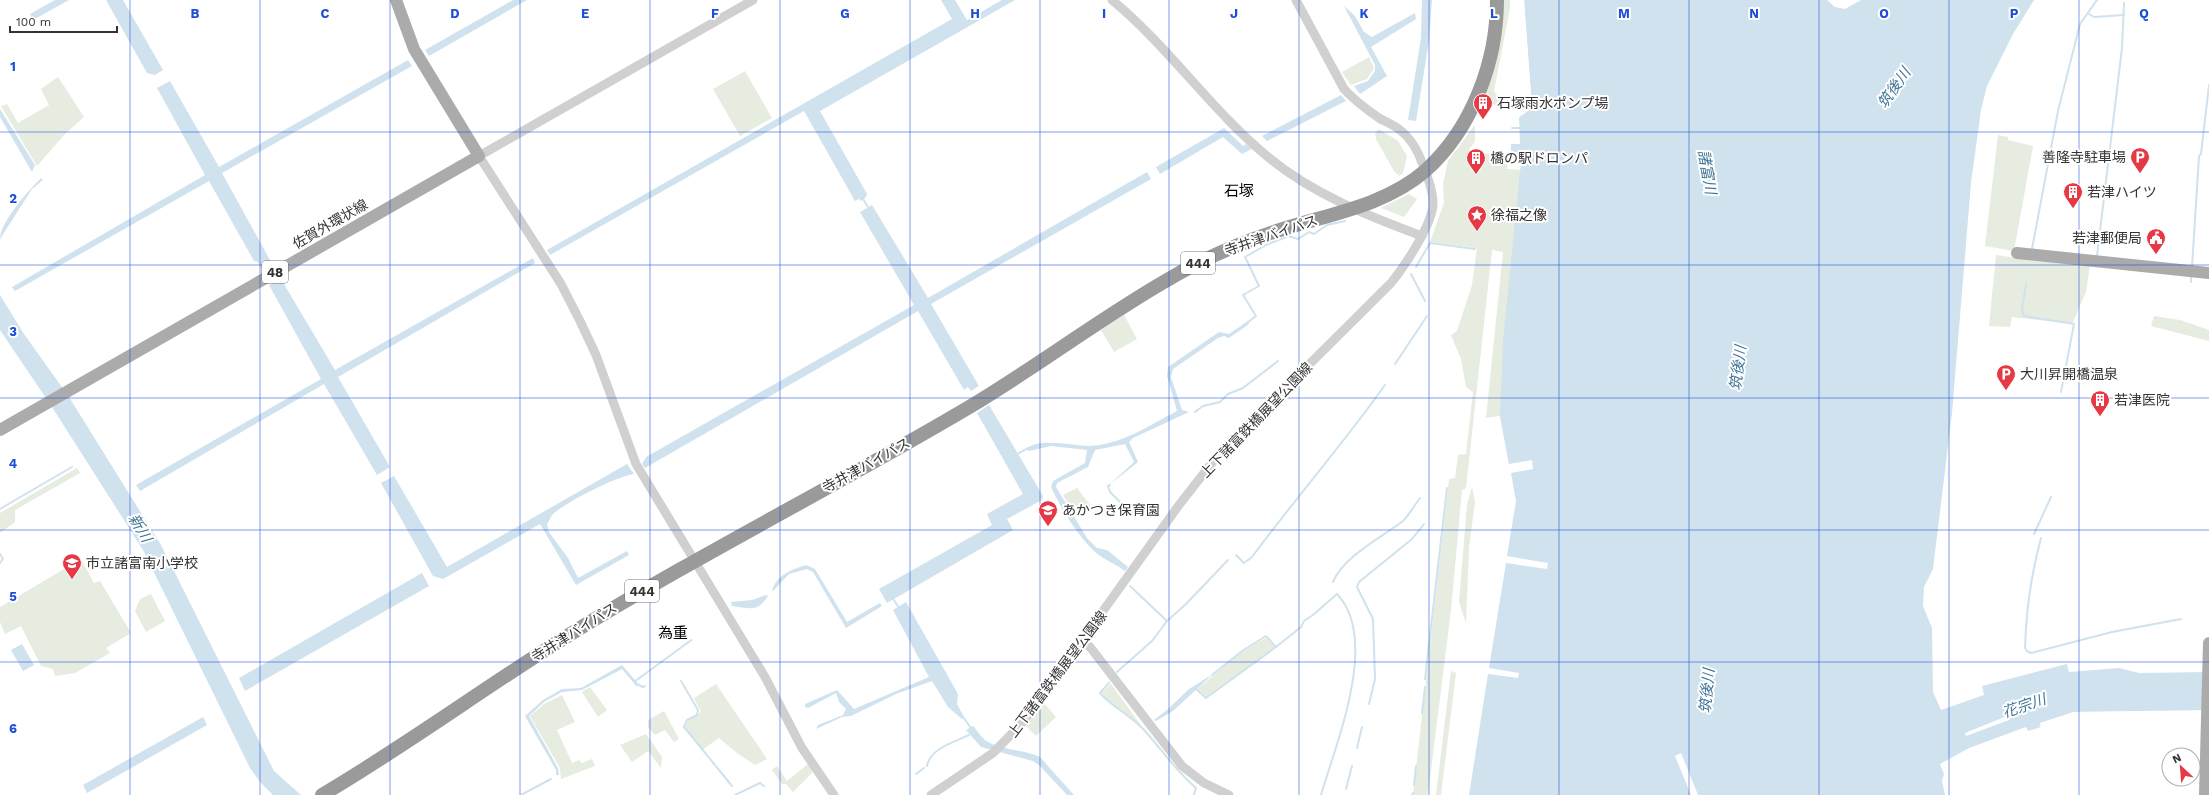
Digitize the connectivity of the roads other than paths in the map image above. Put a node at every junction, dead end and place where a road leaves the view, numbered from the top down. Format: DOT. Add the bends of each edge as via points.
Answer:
graph roads {
  1 [pos="396,0"];
  2 [pos="754,0"];
  3 [pos="1112,0"];
  4 [pos="1296,0"];
  5 [pos="1496,1"];
  6 [pos="479,156"];
  7 [pos="1426,170"];
  8 [pos="1353,208"];
  9 [pos="1422,236"];
  10 [pos="2017,254"];
  11 [pos="2209,273"];
  12 [pos="0,430"];
  13 [pos="696,561"];
  14 [pos="1082,641"];
  15 [pos="2209,643"];
  16 [pos="323,794"];
  17 [pos="834,795"];
  18 [pos="931,795"];
  19 [pos="1229,795"];
  20 [pos="2205,795"];
  1 -- 6 [label="main road" via="414,50"];
  2 -- 6 [label="street"];
  3 -- 8 [label="street" via="1149,34 1221,112 1267,156 1293,176"];
  4 -- 7 [label="street, 上下諸富鉄橋展望公園線" via="1344,89 1354,100 1406,135 1419,153"];
  5 -- 7 [label="highway, 444" via="1496,32 1476,97 1462,124"];
  6 -- 12 [label="main road, 佐賀外環状線 / 48"];
  6 -- 13 [label="street" via="564,290 596,355 636,464"];
  7 -- 8 [label="highway, 寺井津バイパス / 444" via="1397,189"];
  7 -- 9 [label="street, 上下諸富鉄橋展望公園線" via="1433,204"];
  8 -- 9 [label="street"];
  8 -- 13 [label="highway, 寺井津バイパス / 444" via="1251,240 1193,265 1122,307 970,406"];
  9 -- 14 [label="street, 上下諸富鉄橋展望公園線" via="1403,269 1391,283 1219,454 1179,505"];
  10 -- 11 [label="main road"];
  13 -- 16 [label="highway, 寺井津バイパス / 444" via="553,645 391,754"];
  13 -- 17 [label="street" via="765,677 802,748"];
  14 -- 18 [label="street, 上下諸富鉄橋展望公園線" via="1024,721 1003,744"];
  14 -- 19 [label="street" via="1090,647 1182,766 1204,783"];
  15 -- 20 [label="main road"];
}
